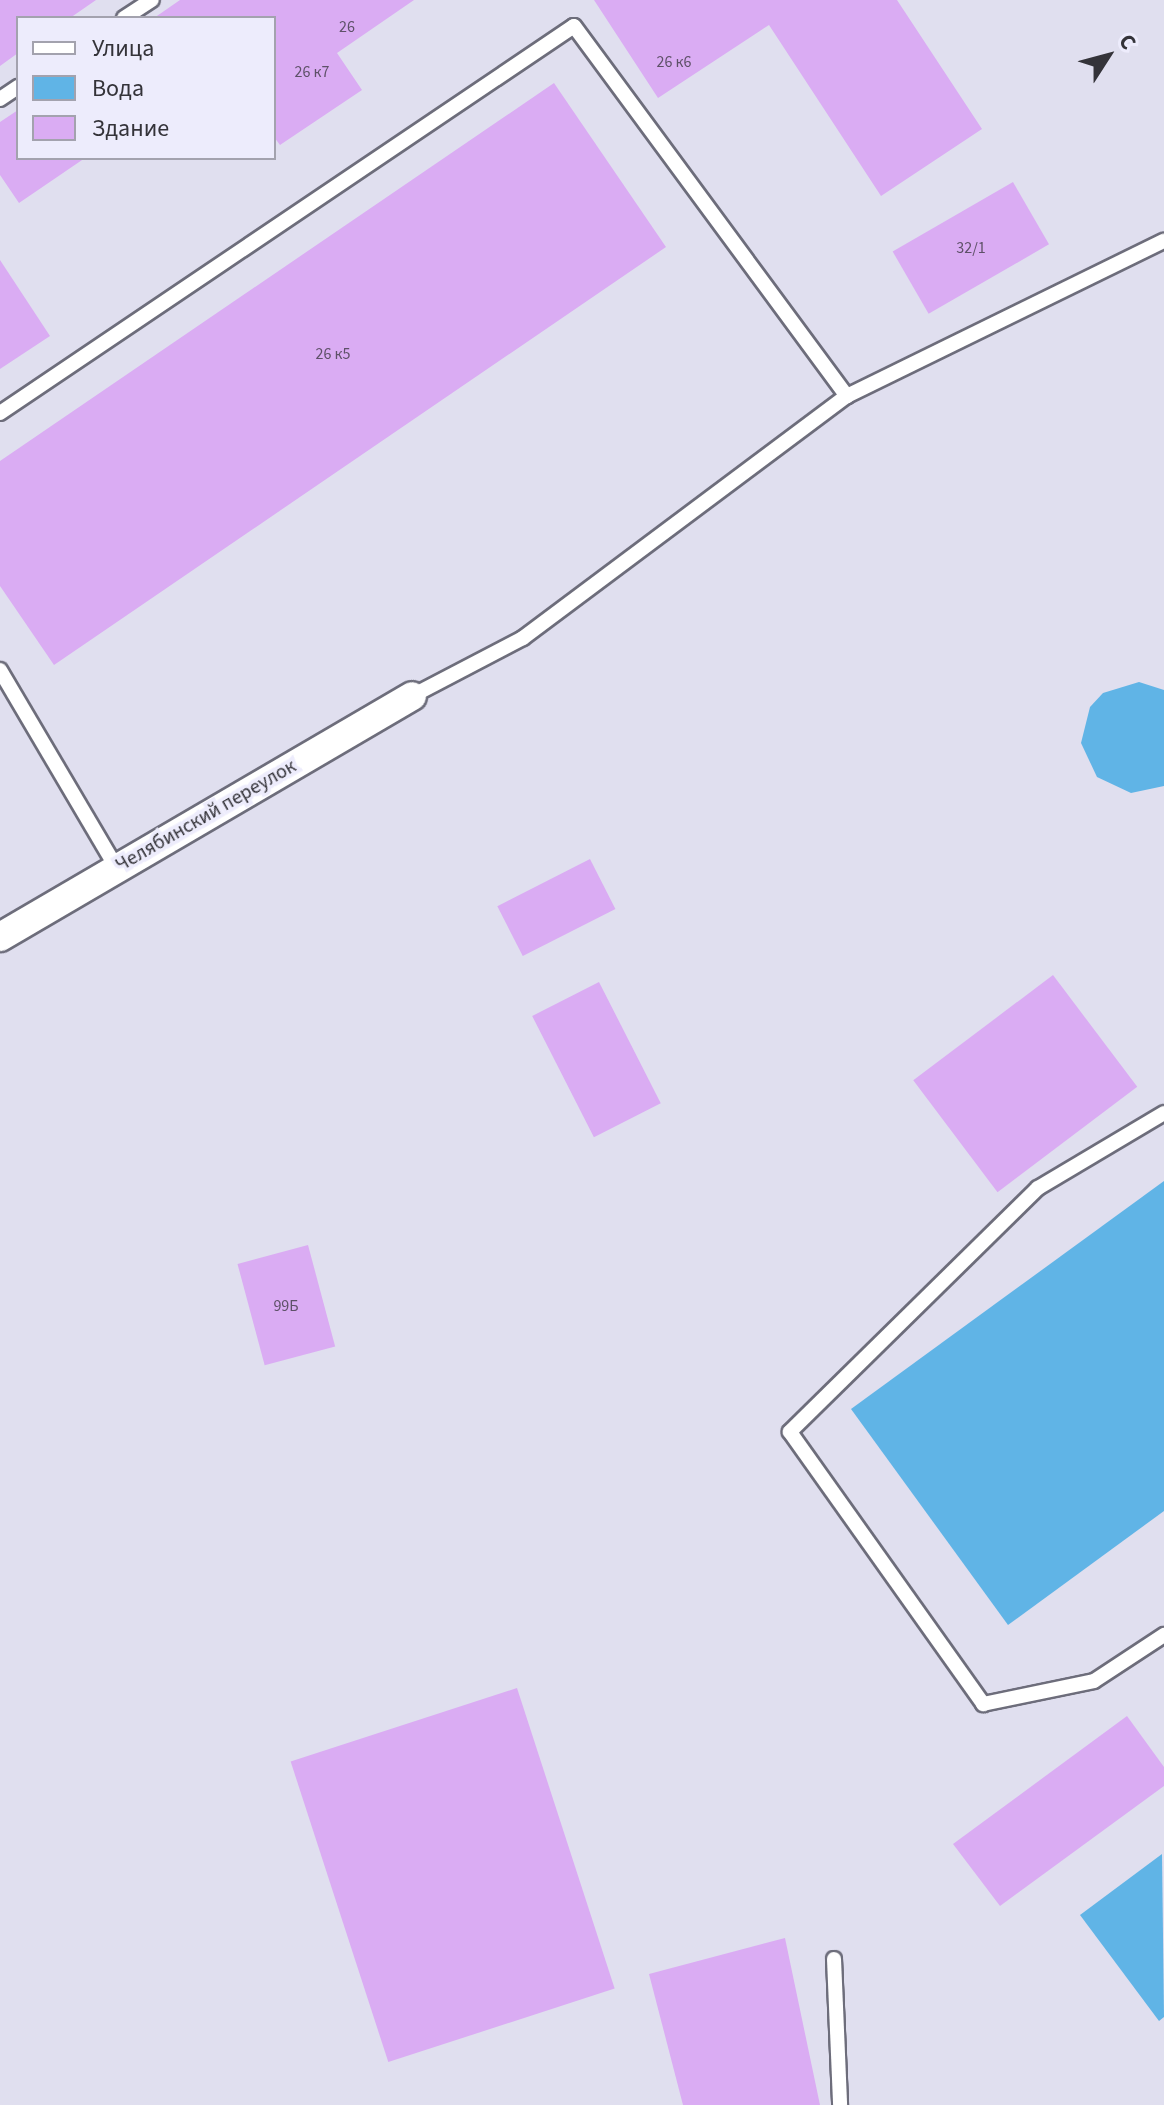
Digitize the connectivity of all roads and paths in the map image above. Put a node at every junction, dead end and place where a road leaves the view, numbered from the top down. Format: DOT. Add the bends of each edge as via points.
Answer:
graph roads {
  1 [pos="152,0"];
  2 [pos="127,16"];
  3 [pos="1164,241"];
  4 [pos="847,396"];
  5 [pos="0,413"];
  6 [pos="0,670"];
  7 [pos="412,696"];
  8 [pos="116,867"];
  9 [pos="0,937"];
  10 [pos="1164,1113"];
  11 [pos="1164,1635"];
  12 [pos="834,1959"];
  13 [pos="840,2105"];
  1 -- 2 [label="lane"];
  3 -- 4 [label="lane"];
  4 -- 5 [label="lane" via="574,26"];
  4 -- 7 [label="lane" via="523,638"];
  6 -- 8 [label="lane"];
  7 -- 8 [label="street, Челябинский переулок"];
  8 -- 9 [label="street, Челябинский переулок"];
  10 -- 11 [label="lane" via="1038,1188 790,1432 983,1704 1094,1681"];
  12 -- 13 [label="lane"];
}
